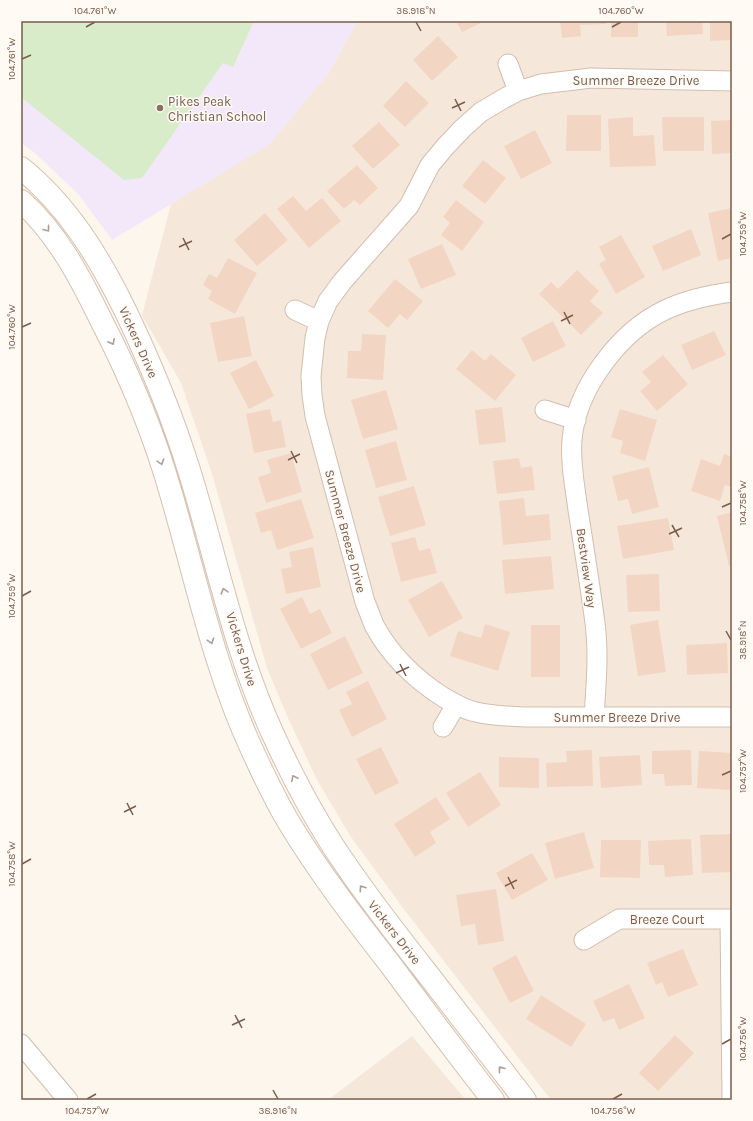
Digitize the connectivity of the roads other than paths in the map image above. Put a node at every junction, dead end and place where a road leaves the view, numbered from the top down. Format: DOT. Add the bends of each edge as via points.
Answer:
graph roads {
  1 [pos="508,64"];
  2 [pos="732,81"];
  3 [pos="518,91"];
  4 [pos="21,168"];
  5 [pos="21,201"];
  6 [pos="732,292"];
  7 [pos="295,310"];
  8 [pos="319,321"];
  9 [pos="545,410"];
  10 [pos="576,420"];
  11 [pos="456,705"];
  12 [pos="594,717"];
  13 [pos="732,717"];
  14 [pos="443,727"];
  15 [pos="731,919"];
  16 [pos="584,940"];
  17 [pos="21,1044"];
  18 [pos="68,1100"];
  19 [pos="492,1100"];
  20 [pos="525,1100"];
  21 [pos="732,1100"];
  1 -- 3 [label="street"];
  2 -- 3 [label="street, Summer Breeze Drive" via="591,78 541,84"];
  3 -- 8 [label="street, Summer Breeze Drive" via="481,112 445,147 430,165 409,206 342,282 328,301"];
  20 -- 4 [label="main road, Vickers Drive, one-way" via="368,896 333,846 307,802 257,697 189,469 140,341 108,276 90,247 50,195"];
  5 -- 19 [label="main road, Vickers Drive, one-way" via="49,231 78,273 118,352 172,494 201,606 224,678 265,778 310,857"];
  6 -- 10 [label="street, Bestview Way" via="691,300 665,310 643,323 608,357 584,397"];
  7 -- 8 [label="street"];
  8 -- 11 [label="street, Summer Breeze Drive" via="311,376 315,416 365,602 374,624 402,664 420,681"];
  9 -- 10 [label="street"];
  10 -- 12 [label="street, Bestview Way" via="572,460 595,625 597,661"];
  11 -- 12 [label="street, Summer Breeze Drive" via="492,715"];
  11 -- 14 [label="street"];
  12 -- 13 [label="street, Summer Breeze Drive"];
  15 -- 16 [label="street, Breeze Court" via="619,918"];
  15 -- 21 [label="street"];
  17 -- 18 [label="street"];
}
